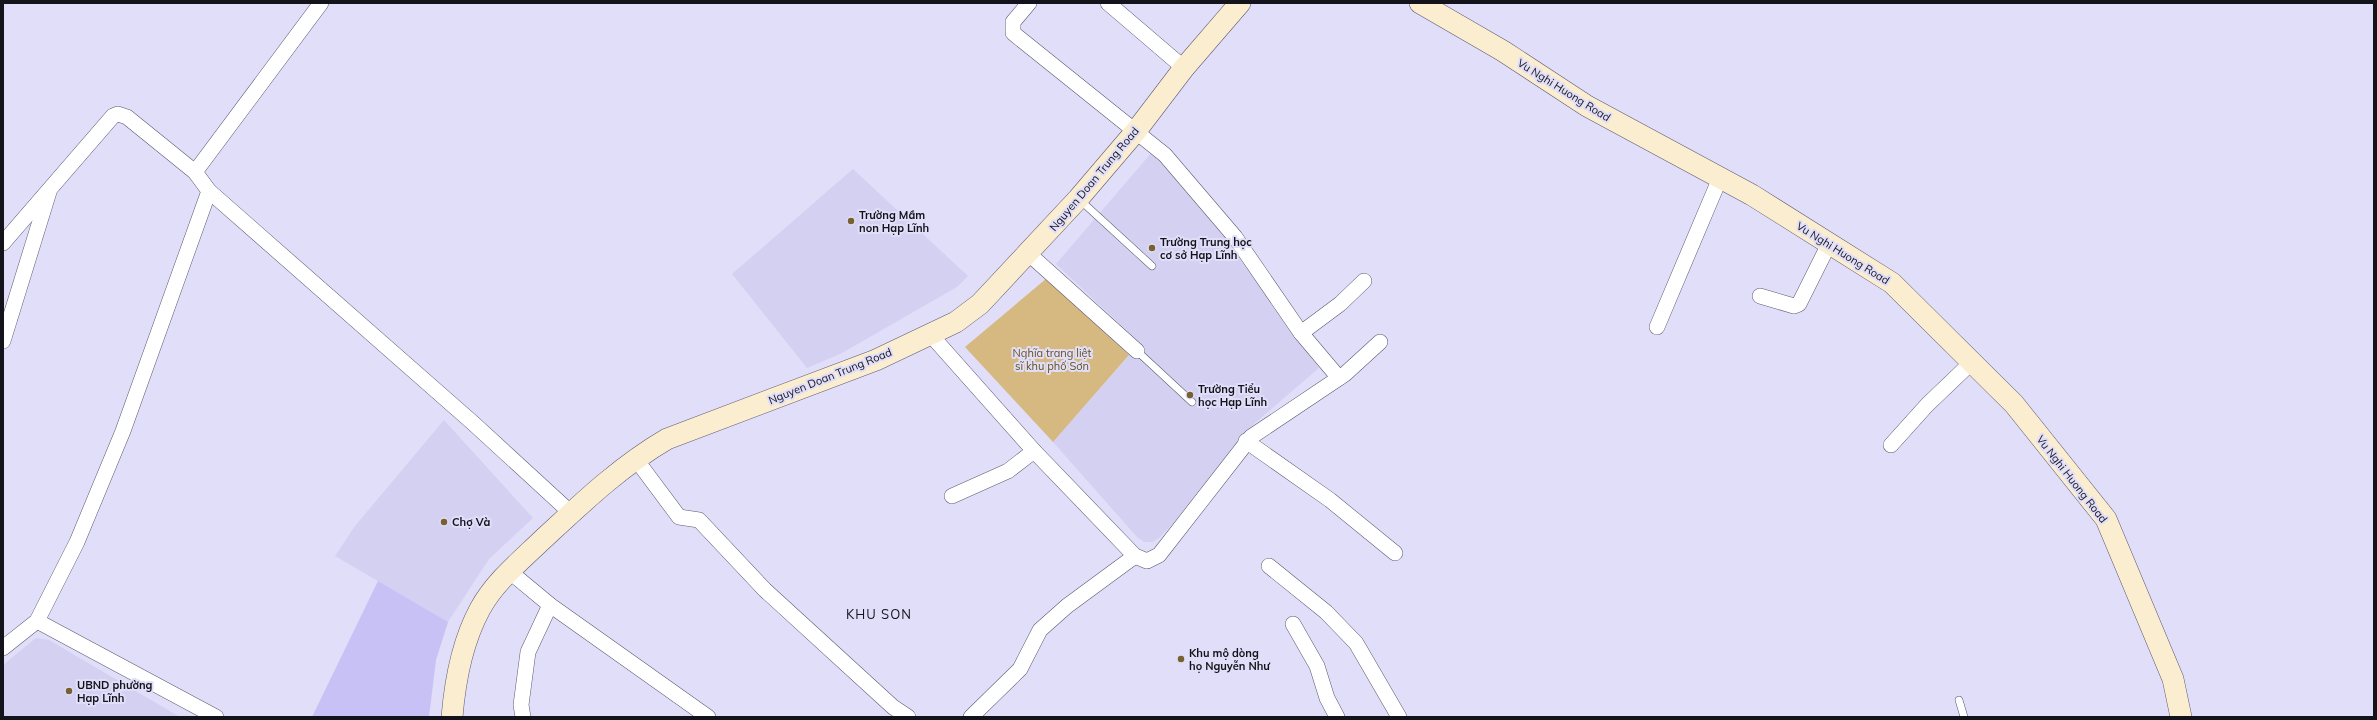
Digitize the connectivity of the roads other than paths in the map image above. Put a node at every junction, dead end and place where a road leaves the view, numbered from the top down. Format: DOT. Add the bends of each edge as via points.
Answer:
graph roads {
  1 [pos="321,3"];
  2 [pos="1029,3"];
  3 [pos="1108,3"];
  4 [pos="1240,3"];
  5 [pos="1420,3"];
  6 [pos="1184,68"];
  7 [pos="1136,131"];
  8 [pos="195,172"];
  9 [pos="1720,178"];
  10 [pos="51,186"];
  11 [pos="209,191"];
  12 [pos="1078,199"];
  13 [pos="3,244"];
  14 [pos="1829,244"];
  15 [pos="1029,254"];
  16 [pos="1152,266"];
  17 [pos="1364,281"];
  18 [pos="1760,296"];
  19 [pos="1657,327"];
  20 [pos="1301,333"];
  21 [pos="930,334"];
  22 [pos="3,340"];
  23 [pos="1380,342"];
  24 [pos="1137,351"];
  25 [pos="1972,362"];
  26 [pos="1338,378"];
  27 [pos="1192,402"];
  28 [pos="1246,441"];
  29 [pos="1891,445"];
  30 [pos="1034,451"];
  31 [pos="635,458"];
  32 [pos="952,496"];
  33 [pos="571,513"];
  34 [pos="1395,553"];
  35 [pos="1135,556"];
  36 [pos="1269,566"];
  37 [pos="509,571"];
  38 [pos="550,605"];
  39 [pos="37,621"];
  40 [pos="1293,624"];
  41 [pos="3,648"];
  42 [pos="1959,700"];
  43 [pos="216,717"];
  44 [pos="452,717"];
  45 [pos="523,717"];
  46 [pos="708,717"];
  47 [pos="908,717"];
  48 [pos="971,717"];
  49 [pos="1337,717"];
  50 [pos="1399,717"];
  51 [pos="1964,717"];
  52 [pos="2181,717"];
  1 -- 8 [label="street"];
  2 -- 7 [label="street" via="1012,22 1013,33"];
  3 -- 6 [label="street"];
  4 -- 6 [label="street, Nguyen Doan Trung Road"];
  5 -- 9 [label="street, Vu Nghi Huong Road" via="1503,51 1587,106"];
  6 -- 7 [label="street, Nguyen Doan Trung Road"];
  7 -- 12 [label="street, Nguyen Doan Trung Road"];
  7 -- 20 [label="street" via="1165,155 1235,237"];
  8 -- 10 [label="street" via="127,117 118,114 103,125"];
  8 -- 11 [label="street"];
  9 -- 14 [label="street, Vu Nghi Huong Road"];
  9 -- 19 [label="street"];
  10 -- 13 [label="street"];
  10 -- 22 [label="street"];
  11 -- 33 [label="street" via="473,423"];
  11 -- 39 [label="street" via="123,431 78,542"];
  12 -- 15 [label="street, Nguyen Doan Trung Road"];
  12 -- 16 [label="lane"];
  14 -- 18 [label="street" via="1799,304 1794,306"];
  14 -- 25 [label="street, Vu Nghi Huong Road" via="1892,284"];
  15 -- 21 [label="street, Nguyen Doan Trung Road" via="980,304 956,322"];
  15 -- 24 [label="street"];
  17 -- 20 [label="street" via="1340,304"];
  20 -- 26 [label="street"];
  21 -- 30 [label="street"];
  21 -- 31 [label="street, Nguyen Doan Trung Road" via="836,377 666,439"];
  23 -- 26 [label="street"];
  24 -- 27 [label="lane"];
  25 -- 29 [label="street" via="1927,405"];
  25 -- 52 [label="street, Vu Nghi Huong Road" via="2014,404 2106,519 2173,679"];
  26 -- 28 [label="street"];
  28 -- 34 [label="street" via="1330,500"];
  28 -- 35 [label="street" via="1159,555 1147,562"];
  30 -- 32 [label="street" via="1008,471"];
  30 -- 35 [label="street"];
  31 -- 33 [label="street, Nguyen Doan Trung Road"];
  31 -- 47 [label="street" via="679,517 699,520 765,590 893,707"];
  33 -- 37 [label="street, Nguyen Doan Trung Road"];
  35 -- 48 [label="street" via="1067,606 1040,630 1020,669"];
  36 -- 50 [label="street" via="1321,607 1356,643"];
  37 -- 38 [label="street"];
  37 -- 44 [label="street, Nguyen Doan Trung Road" via="480,609 469,636 454,688"];
  38 -- 45 [label="street" via="528,652 521,705"];
  38 -- 46 [label="street"];
  39 -- 41 [label="street"];
  39 -- 43 [label="street"];
  40 -- 49 [label="street" via="1317,666 1327,698"];
  42 -- 51 [label="lane"];
}
